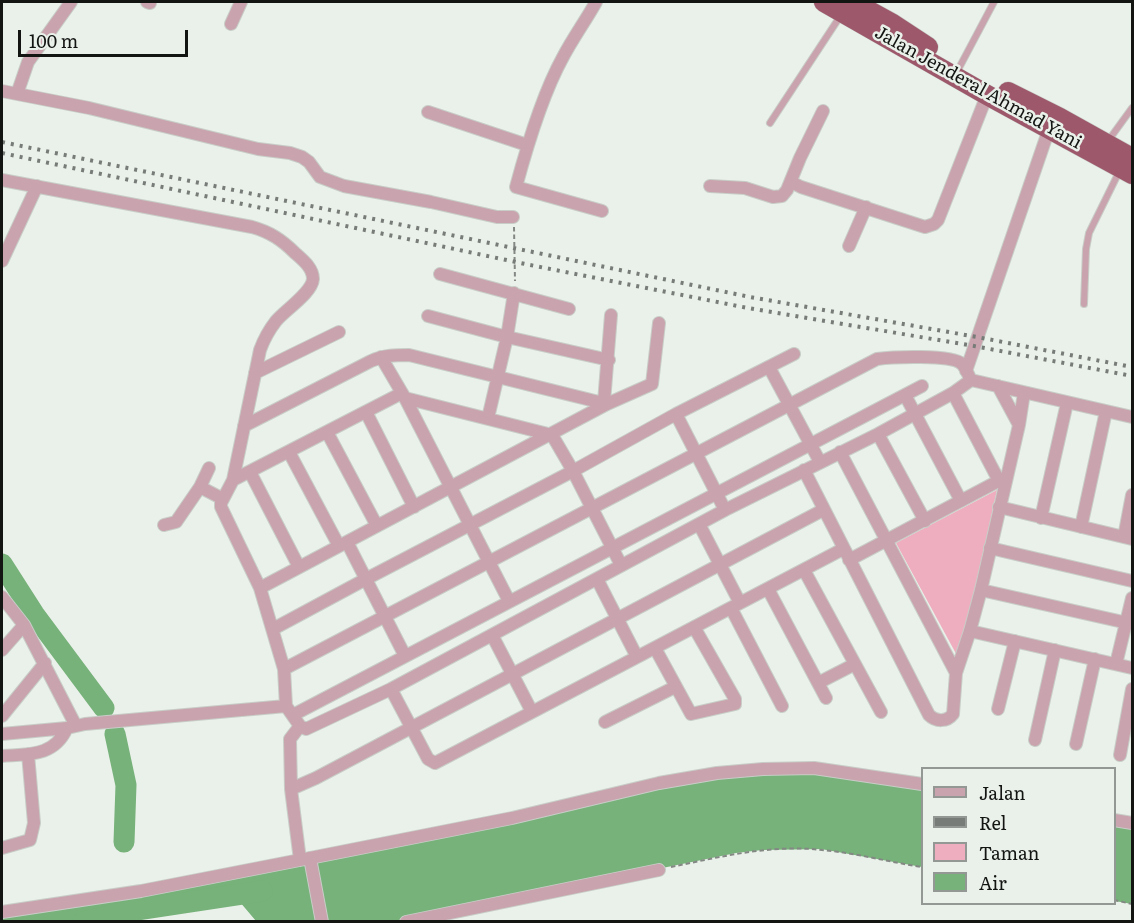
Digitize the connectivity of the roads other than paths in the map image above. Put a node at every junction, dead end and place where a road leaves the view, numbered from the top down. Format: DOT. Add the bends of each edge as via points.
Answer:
graph roads {
  1 [pos="71,2"];
  2 [pos="241,2"];
  3 [pos="596,2"];
  4 [pos="824,2"];
  5 [pos="994,2"];
  6 [pos="848,7"];
  7 [pos="231,24"];
  8 [pos="959,68"];
  9 [pos="2,91"];
  10 [pos="17,94"];
  11 [pos="987,95"];
  12 [pos="1132,108"];
  13 [pos="823,111"];
  14 [pos="428,112"];
  15 [pos="770,123"];
  16 [pos="1049,129"];
  17 [pos="1106,144"];
  18 [pos="527,145"];
  19 [pos="1129,167"];
  20 [pos="2,180"];
  21 [pos="791,182"];
  22 [pos="37,186"];
  23 [pos="710,186"];
  24 [pos="866,207"];
  25 [pos="602,211"];
  26 [pos="513,217"];
  27 [pos="849,246"];
  28 [pos="2,261"];
  29 [pos="440,274"];
  30 [pos="514,293"];
  31 [pos="1084,304"];
  32 [pos="569,309"];
  33 [pos="611,315"];
  34 [pos="428,316"];
  35 [pos="659,323"];
  36 [pos="339,332"];
  37 [pos="507,337"];
  38 [pos="794,354"];
  39 [pos="381,357"];
  40 [pos="609,360"];
  41 [pos="769,367"];
  42 [pos="255,373"];
  43 [pos="968,376"];
  44 [pos="498,377"];
  45 [pos="922,386"];
  46 [pos="998,386"];
  47 [pos="953,393"];
  48 [pos="1024,393"];
  49 [pos="905,395"];
  50 [pos="403,396"];
  51 [pos="1067,402"];
  52 [pos="606,403"];
  53 [pos="789,405"];
  54 [pos="366,411"];
  55 [pos="1106,411"];
  56 [pos="676,414"];
  57 [pos="916,414"];
  58 [pos="1132,417"];
  59 [pos="488,418"];
  60 [pos="1019,424"];
  61 [pos="244,426"];
  62 [pos="327,432"];
  63 [pos="878,434"];
  64 [pos="552,435"];
  65 [pos="810,444"];
  66 [pos="289,452"];
  67 [pos="840,452"];
  68 [pos="696,453"];
  69 [pos="820,462"];
  70 [pos="209,468"];
  71 [pos="804,470"];
  72 [pos="573,471"];
  73 [pos="250,472"];
  74 [pos="1002,479"];
  75 [pos="234,480"];
  76 [pos="200,487"];
  77 [pos="450,489"];
  78 [pos="716,495"];
  79 [pos="1132,495"];
  80 [pos="223,500"];
  81 [pos="961,501"];
  82 [pos="414,507"];
  83 [pos="999,507"];
  84 [pos="592,508"];
  85 [pos="724,510"];
  86 [pos="823,510"];
  87 [pos="1041,518"];
  88 [pos="925,521"];
  89 [pos="699,524"];
  90 [pos="164,525"];
  91 [pos="469,525"];
  92 [pos="377,526"];
  93 [pos="1082,527"];
  94 [pos="1128,538"];
  95 [pos="887,541"];
  96 [pos="343,544"];
  97 [pos="612,547"];
  98 [pos="990,548"];
  99 [pos="846,555"];
  100 [pos="489,563"];
  101 [pos="720,565"];
  102 [pos="621,566"];
  103 [pos="299,567"];
  104 [pos="804,570"];
  105 [pos="366,579"];
  106 [pos="597,579"];
  107 [pos="1132,581"];
  108 [pos="260,588"];
  109 [pos="768,589"];
  110 [pos="981,590"];
  111 [pos="2,597"];
  112 [pos="1132,598"];
  113 [pos="509,601"];
  114 [pos="736,606"];
  115 [pos="385,617"];
  116 [pos="617,619"];
  117 [pos="1129,624"];
  118 [pos="24,625"];
  119 [pos="694,627"];
  120 [pos="273,629"];
  121 [pos="970,631"];
  122 [pos="492,635"];
  123 [pos="1015,641"];
  124 [pos="655,648"];
  125 [pos="2,650"];
  126 [pos="1054,650"];
  127 [pos="405,656"];
  128 [pos="637,657"];
  129 [pos="1095,659"];
  130 [pos="45,663"];
  131 [pos="855,664"];
  132 [pos="1116,664"];
  133 [pos="1132,668"];
  134 [pos="284,669"];
  135 [pos="956,673"];
  136 [pos="512,674"];
  137 [pos="818,683"];
  138 [pos="675,687"];
  139 [pos="391,688"];
  140 [pos="1132,689"];
  141 [pos="826,698"];
  142 [pos="782,706"];
  143 [pos="998,709"];
  144 [pos="532,712"];
  145 [pos="881,712"];
  146 [pos="289,713"];
  147 [pos="2,716"];
  148 [pos="605,722"];
  149 [pos="76,726"];
  150 [pos="411,728"];
  151 [pos="2,734"];
  152 [pos="1035,740"];
  153 [pos="1076,744"];
  154 [pos="28,754"];
  155 [pos="1120,755"];
  156 [pos="2,756"];
  157 [pos="921,784"];
  158 [pos="291,789"];
  159 [pos="1116,820"];
  160 [pos="1132,823"];
  161 [pos="2,848"];
  162 [pos="305,859"];
  163 [pos="659,870"];
  164 [pos="2,912"];
  165 [pos="322,921"];
  166 [pos="406,921"];
  1 -- 10 [label="street" via="28,62"];
  2 -- 7 [label="street"];
  3 -- 18 [label="street" via="562,57"];
  4 -- 6 [label="highway, Jalan Jenderal Ahmad Yani"];
  5 -- 8 [label="lane"];
  6 -- 8 [label="highway, Jalan Jenderal Ahmad Yani" via="893,24"];
  6 -- 11 [label="highway, Jalan Jenderal Ahmad Yani"];
  6 -- 15 [label="lane"];
  8 -- 17 [label="highway, Jalan Jenderal Ahmad Yani"];
  9 -- 10 [label="street"];
  10 -- 26 [label="street" via="290,153 309,162 320,177 344,186"];
  11 -- 16 [label="highway, Jalan Jenderal Ahmad Yani"];
  11 -- 24 [label="street" via="934,224 925,226"];
  12 -- 17 [label="lane"];
  13 -- 21 [label="street"];
  14 -- 18 [label="street"];
  16 -- 19 [label="highway, Jalan Jenderal Ahmad Yani"];
  16 -- 43 [label="street"];
  17 -- 19 [label="highway, Jalan Jenderal Ahmad Yani"];
  18 -- 25 [label="street" via="516,187"];
  19 -- 31 [label="lane" via="1089,233"];
  20 -- 22 [label="street"];
  21 -- 23 [label="street" via="778,198 745,188"];
  21 -- 24 [label="street"];
  22 -- 28 [label="street"];
  22 -- 42 [label="street" via="252,227 271,233 304,261 313,277 312,284 266,336"];
  24 -- 27 [label="street"];
  29 -- 30 [label="street"];
  30 -- 32 [label="street"];
  30 -- 37 [label="street"];
  33 -- 40 [label="street"];
  34 -- 37 [label="street"];
  35 -- 52 [label="street" via="652,384"];
  36 -- 42 [label="street"];
  37 -- 40 [label="street"];
  37 -- 44 [label="street"];
  38 -- 41 [label="street"];
  39 -- 44 [label="street" via="409,355"];
  39 -- 50 [label="street"];
  39 -- 61 [label="street"];
  40 -- 52 [label="street"];
  41 -- 53 [label="street"];
  41 -- 56 [label="street"];
  42 -- 61 [label="street"];
  43 -- 46 [label="street"];
  43 -- 47 [label="street"];
  43 -- 53 [label="street" via="958,361 946,358 877,359"];
  44 -- 52 [label="street"];
  44 -- 59 [label="street"];
  45 -- 49 [label="street"];
  46 -- 48 [label="street"];
  46 -- 60 [label="street"];
  47 -- 57 [label="street"];
  47 -- 74 [label="street"];
  48 -- 51 [label="street"];
  48 -- 60 [label="street"];
  49 -- 57 [label="street"];
  49 -- 65 [label="street"];
  50 -- 54 [label="street"];
  50 -- 59 [label="street"];
  50 -- 77 [label="street"];
  51 -- 55 [label="street"];
  51 -- 87 [label="street"];
  52 -- 64 [label="street"];
  53 -- 65 [label="street"];
  53 -- 68 [label="street"];
  54 -- 62 [label="street"];
  54 -- 82 [label="street"];
  55 -- 58 [label="street"];
  55 -- 93 [label="street"];
  56 -- 68 [label="street"];
  56 -- 72 [label="street"];
  57 -- 63 [label="street"];
  57 -- 81 [label="street"];
  59 -- 64 [label="street"];
  60 -- 74 [label="street"];
  61 -- 75 [label="street"];
  62 -- 66 [label="street"];
  62 -- 92 [label="street"];
  63 -- 67 [label="street"];
  63 -- 88 [label="street"];
  64 -- 72 [label="street"];
  64 -- 77 [label="street"];
  65 -- 69 [label="street"];
  65 -- 78 [label="street"];
  66 -- 73 [label="street"];
  66 -- 96 [label="street"];
  67 -- 69 [label="street"];
  67 -- 95 [label="street"];
  68 -- 78 [label="street"];
  68 -- 84 [label="street"];
  69 -- 71 [label="street"];
  70 -- 76 [label="street"];
  71 -- 85 [label="street"];
  71 -- 86 [label="street"];
  72 -- 84 [label="street"];
  72 -- 91 [label="street"];
  73 -- 75 [label="street"];
  73 -- 103 [label="street"];
  74 -- 81 [label="street"];
  74 -- 83 [label="street"];
  75 -- 80 [label="street"];
  76 -- 80 [label="street"];
  76 -- 90 [label="street" via="176,522"];
  77 -- 82 [label="street"];
  77 -- 91 [label="street"];
  78 -- 85 [label="street"];
  78 -- 97 [label="street"];
  79 -- 94 [label="street"];
  80 -- 108 [label="street" via="222,512"];
  81 -- 88 [label="street"];
  82 -- 92 [label="street"];
  83 -- 87 [label="street"];
  83 -- 98 [label="street"];
  84 -- 97 [label="street"];
  84 -- 100 [label="street"];
  85 -- 89 [label="street"];
  86 -- 99 [label="street"];
  86 -- 101 [label="street"];
  87 -- 93 [label="street"];
  88 -- 95 [label="street"];
  89 -- 101 [label="street"];
  89 -- 102 [label="street"];
  91 -- 100 [label="street"];
  91 -- 105 [label="street"];
  92 -- 96 [label="street"];
  93 -- 94 [label="street"];
  95 -- 99 [label="street"];
  95 -- 135 [label="street"];
  96 -- 103 [label="street"];
  96 -- 105 [label="street"];
  97 -- 102 [label="street"];
  97 -- 113 [label="street"];
  98 -- 107 [label="street"];
  98 -- 110 [label="street"];
  99 -- 104 [label="street"];
  99 -- 135 [label="street" via="932,718 947,719 953,714"];
  100 -- 113 [label="street"];
  100 -- 115 [label="street"];
  101 -- 114 [label="street"];
  101 -- 116 [label="street"];
  102 -- 106 [label="street"];
  103 -- 108 [label="street"];
  104 -- 109 [label="street"];
  104 -- 131 [label="street"];
  105 -- 115 [label="street"];
  105 -- 120 [label="street"];
  106 -- 116 [label="street"];
  106 -- 122 [label="street"];
  108 -- 120 [label="street"];
  109 -- 114 [label="street"];
  109 -- 137 [label="street"];
  110 -- 117 [label="street"];
  110 -- 121 [label="street"];
  111 -- 118 [label="street"];
  112 -- 117 [label="street"];
  113 -- 127 [label="street"];
  114 -- 119 [label="street"];
  114 -- 142 [label="street"];
  115 -- 127 [label="street"];
  115 -- 134 [label="street"];
  116 -- 128 [label="street"];
  116 -- 136 [label="street"];
  117 -- 132 [label="street"];
  118 -- 125 [label="street"];
  118 -- 130 [label="street"];
  119 -- 124 [label="street"];
  119 -- 138 [label="street" via="736,702 693,715"];
  120 -- 134 [label="street"];
  121 -- 123 [label="street"];
  121 -- 135 [label="street"];
  122 -- 136 [label="street"];
  122 -- 139 [label="street"];
  123 -- 126 [label="street"];
  123 -- 143 [label="street"];
  124 -- 128 [label="street"];
  124 -- 138 [label="street"];
  126 -- 129 [label="street"];
  126 -- 152 [label="street"];
  127 -- 146 [label="street"];
  128 -- 144 [label="street"];
  129 -- 132 [label="street"];
  129 -- 153 [label="street"];
  130 -- 147 [label="street"];
  130 -- 149 [label="street"];
  131 -- 137 [label="street"];
  131 -- 145 [label="street"];
  132 -- 133 [label="street"];
  134 -- 146 [label="street"];
  136 -- 144 [label="street"];
  136 -- 150 [label="street"];
  137 -- 141 [label="street"];
  138 -- 148 [label="street"];
  139 -- 146 [label="street" via="309,728"];
  139 -- 150 [label="street"];
  140 -- 155 [label="street"];
  144 -- 150 [label="street" via="435,763 428,759"];
  146 -- 149 [label="street" via="256,708"];
  146 -- 158 [label="street"];
  149 -- 151 [label="street"];
  149 -- 154 [label="street" via="53,747"];
  150 -- 158 [label="street"];
  154 -- 156 [label="street"];
  154 -- 161 [label="street" via="33,832 30,840"];
  157 -- 162 [label="street" via="814,768 717,773"];
  158 -- 162 [label="street"];
  159 -- 160 [label="street"];
  162 -- 164 [label="street" via="141,891"];
  162 -- 165 [label="street" via="313,872"];
  163 -- 166 [label="street"];
}
